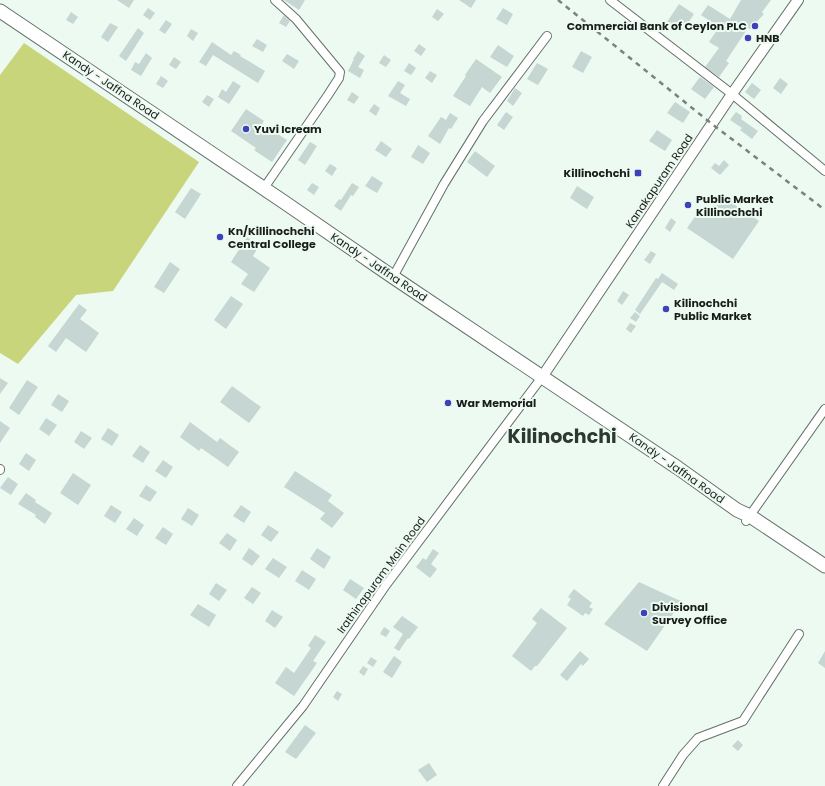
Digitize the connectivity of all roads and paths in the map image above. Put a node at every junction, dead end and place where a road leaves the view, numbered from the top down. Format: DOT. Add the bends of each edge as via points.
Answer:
graph roads {
  1 [pos="275,0"];
  2 [pos="610,0"];
  3 [pos="798,0"];
  4 [pos="0,11"];
  5 [pos="547,36"];
  6 [pos="732,94"];
  7 [pos="825,171"];
  8 [pos="264,188"];
  9 [pos="393,277"];
  10 [pos="542,377"];
  11 [pos="825,410"];
  12 [pos="748,518"];
  13 [pos="825,566"];
  14 [pos="825,576"];
  15 [pos="799,634"];
  16 [pos="237,786"];
  17 [pos="663,786"];
  1 -- 8 [label="street" via="296,19 340,72 328,95"];
  2 -- 6 [label="street"];
  3 -- 6 [label="street, Kanakapuram Road"];
  4 -- 8 [label="highway, Kandy - Jaffna Road"];
  5 -- 9 [label="street" via="483,121 444,184"];
  6 -- 7 [label="street"];
  6 -- 10 [label="street, Kanakapuram Road"];
  8 -- 9 [label="highway, Kandy - Jaffna Road"];
  9 -- 10 [label="highway, Kandy - Jaffna Road"];
  10 -- 12 [label="highway, Kandy - Jaffna Road"];
  10 -- 16 [label="street, Irathinapuram Main Road" via="386,585 303,706"];
  11 -- 12 [label="street"];
  12 -- 13 [label="highway, Kandy - Jaffna Road"];
  12 -- 14 [label="highway, Kandy - Jaffna Road"];
  15 -- 17 [label="street" via="743,721 698,738 683,755"];
}
